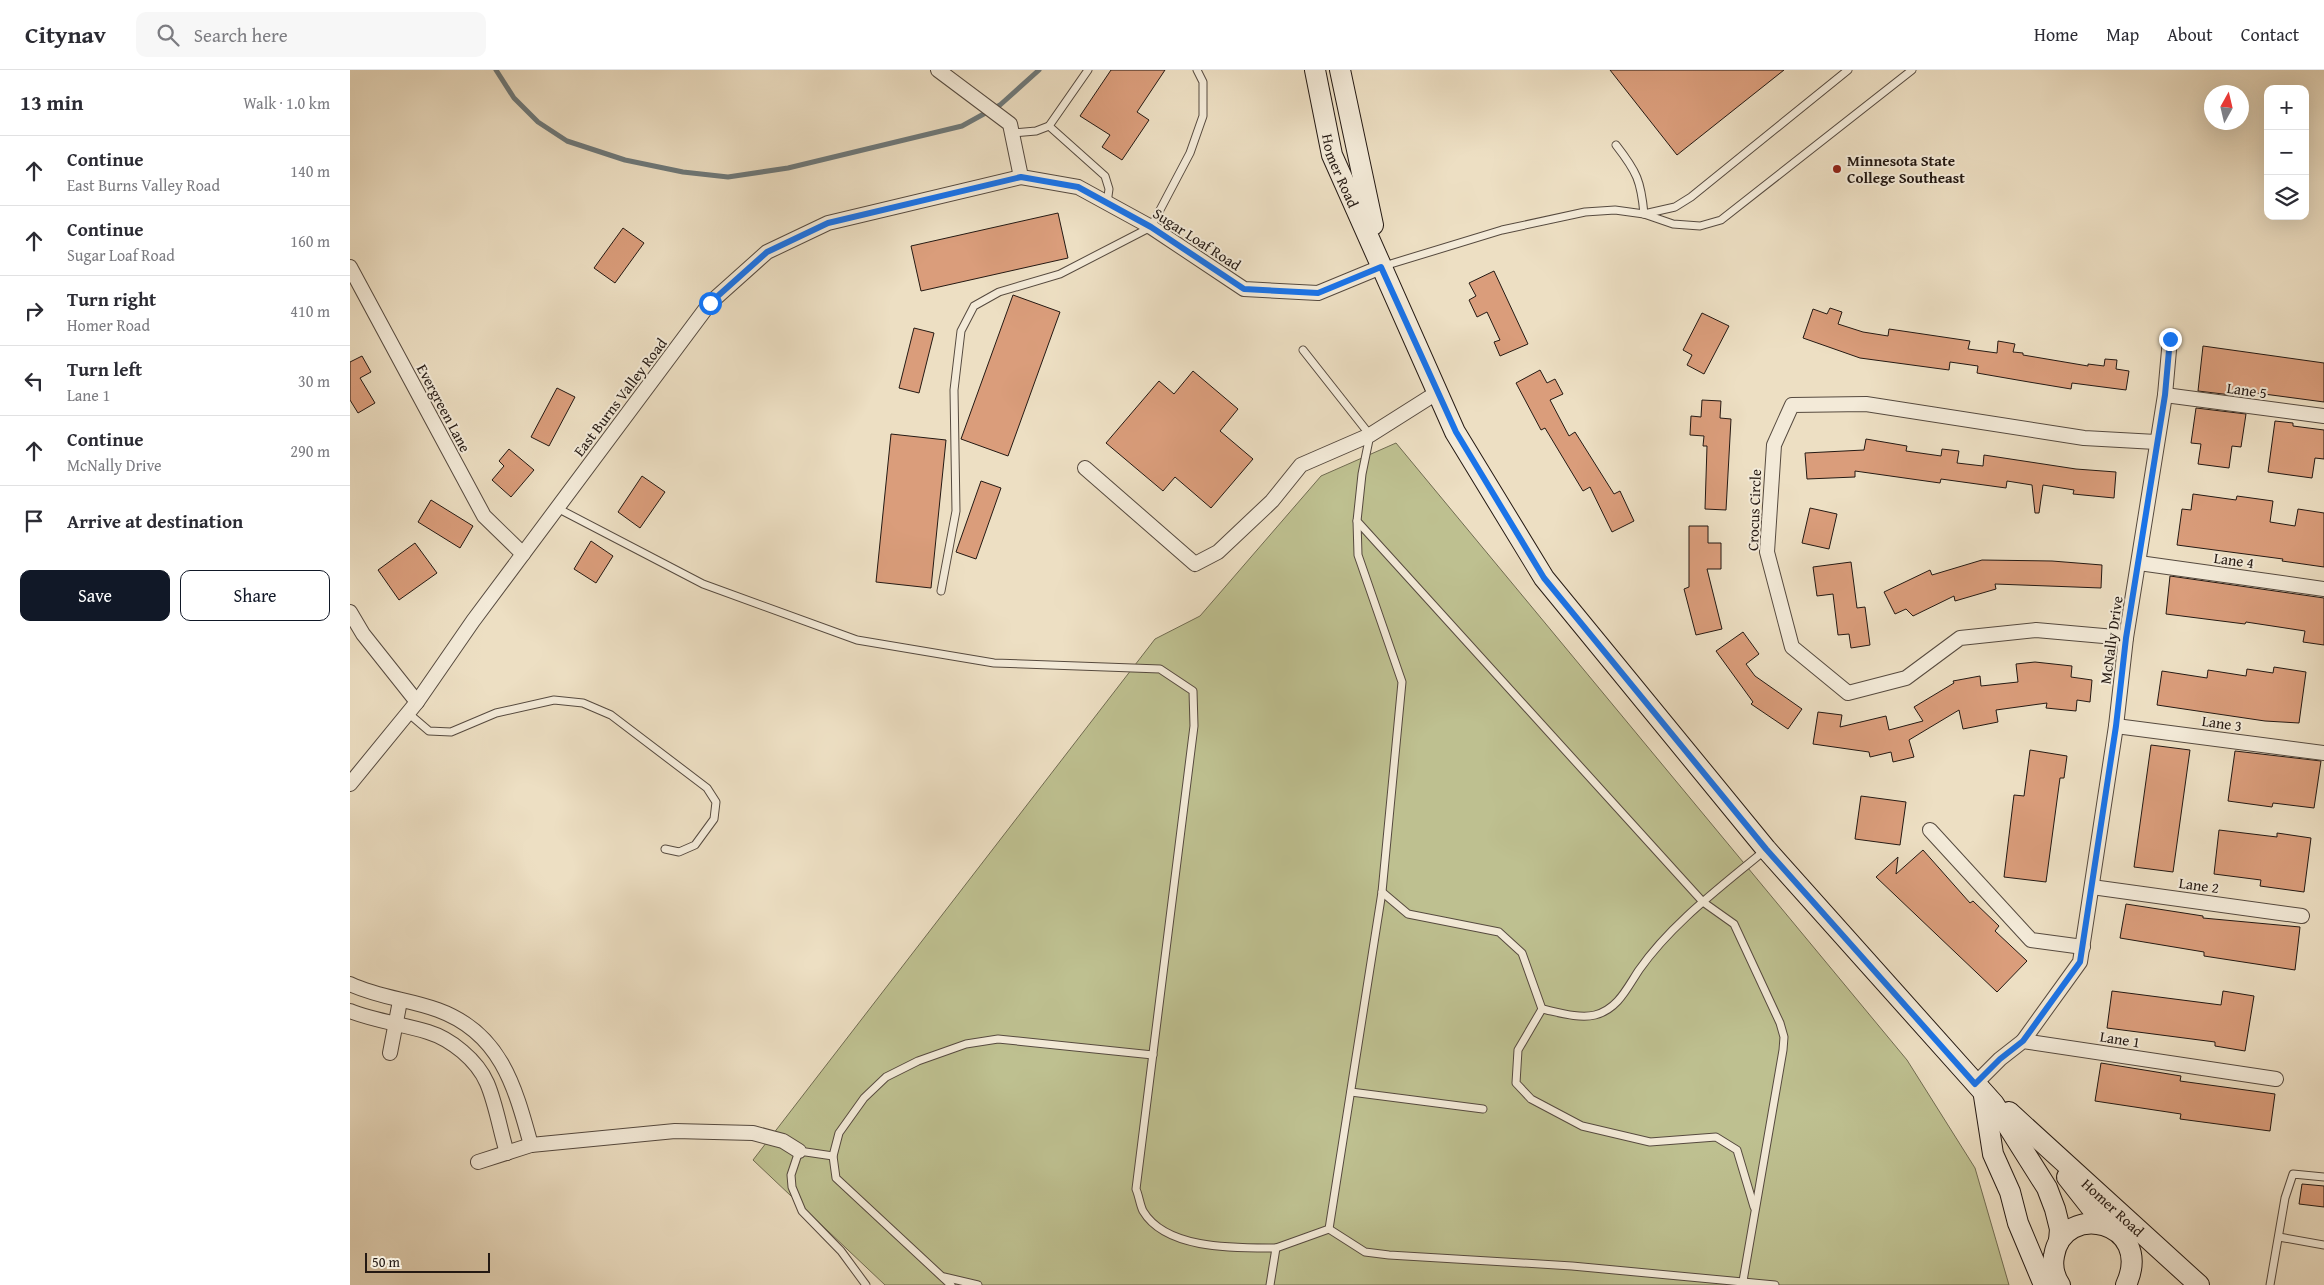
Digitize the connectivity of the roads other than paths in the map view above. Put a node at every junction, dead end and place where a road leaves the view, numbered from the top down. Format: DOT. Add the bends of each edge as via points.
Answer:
graph roads {
  1 [pos="938,70"];
  2 [pos="1088,70"];
  3 [pos="1197,70"];
  4 [pos="1315,70"];
  5 [pos="1340,70"];
  6 [pos="1848,70"];
  7 [pos="1912,70"];
  8 [pos="1049,126"];
  9 [pos="1011,128"];
  10 [pos="1616,145"];
  11 [pos="1021,177"];
  12 [pos="1108,203"];
  13 [pos="1644,214"];
  14 [pos="1151,227"];
  15 [pos="350,267"];
  16 [pos="1381,267"];
  17 [pos="2170,339"];
  18 [pos="1303,350"];
  19 [pos="1438,392"];
  20 [pos="2165,395"];
  21 [pos="2324,416"];
  22 [pos="1370,435"];
  23 [pos="2156,442"];
  24 [pos="1085,468"];
  25 [pos="557,508"];
  26 [pos="1357,521"];
  27 [pos="523,554"];
  28 [pos="2139,563"];
  29 [pos="2324,588"];
  30 [pos="940,591"];
  31 [pos="350,612"];
  32 [pos="2126,638"];
  33 [pos="417,702"];
  34 [pos="408,714"];
  35 [pos="2116,726"];
  36 [pos="2324,753"];
  37 [pos="350,784"];
  38 [pos="1930,830"];
  39 [pos="665,849"];
  40 [pos="1766,849"];
  41 [pos="2092,886"];
  42 [pos="1382,892"];
  43 [pos="1703,902"];
  44 [pos="2302,916"];
  45 [pos="2083,947"];
  46 [pos="350,984"];
  47 [pos="400,1002"];
  48 [pos="1542,1010"];
  49 [pos="350,1011"];
  50 [pos="395,1024"];
  51 [pos="2023,1041"];
  52 [pos="390,1053"];
  53 [pos="1153,1055"];
  54 [pos="2276,1079"];
  55 [pos="1979,1088"];
  56 [pos="1351,1092"];
  57 [pos="1483,1109"];
  58 [pos="2028,1130"];
  59 [pos="531,1145"];
  60 [pos="799,1151"];
  61 [pos="507,1153"];
  62 [pos="833,1156"];
  63 [pos="478,1162"];
  64 [pos="2324,1177"];
  65 [pos="1755,1210"];
  66 [pos="2104,1224"];
  67 [pos="1329,1229"];
  68 [pos="2279,1237"];
  69 [pos="2124,1238"];
  70 [pos="2059,1241"];
  71 [pos="2324,1245"];
  72 [pos="1276,1248"];
  73 [pos="944,1277"];
  74 [pos="1743,1281"];
  75 [pos="2055,1284"];
  76 [pos="866,1285"];
  77 [pos="951,1285"];
  78 [pos="978,1285"];
  79 [pos="1270,1285"];
  80 [pos="1775,1285"];
  81 [pos="2126,1285"];
  82 [pos="2191,1285"];
  83 [pos="2198,1285"];
  84 [pos="2270,1285"];
  1 -- 9 [label="street"];
  2 -- 8 [label="lane"];
  3 -- 14 [label="lane" via="1203,82 1203,116 1190,152"];
  4 -- 16 [label="street, Homer Road" via="1332,155"];
  5 -- 16 [label="street, Homer Road"];
  6 -- 13 [label="lane" via="1691,197 1675,207"];
  7 -- 13 [label="lane" via="1721,220 1700,226 1673,224"];
  8 -- 9 [label="lane" via="1036,131"];
  8 -- 12 [label="lane" via="1105,176 1109,188"];
  9 -- 11 [label="street"];
  10 -- 13 [label="lane" via="1632,165 1641,185"];
  11 -- 12 [label="street, Sugar Loaf Road" via="1078,187"];
  11 -- 25 [label="street, East Burns Valley Road" via="828,223 767,252 710,303"];
  12 -- 14 [label="street, Sugar Loaf Road"];
  13 -- 16 [label="lane" via="1615,210 1585,212 1502,230"];
  14 -- 16 [label="street, Sugar Loaf Road" via="1244,289 1318,293"];
  14 -- 30 [label="lane" via="1060,274 999,292 974,306 960,331 954,390 956,511"];
  15 -- 27 [label="street, Evergreen Lane" via="484,516"];
  16 -- 19 [label="street, Homer Road"];
  17 -- 20 [label="street, McNally Drive"];
  18 -- 22 [label="lane"];
  19 -- 22 [label="street"];
  19 -- 40 [label="street, Homer Road" via="1456,432 1544,578"];
  20 -- 21 [label="street, Lane 5"];
  20 -- 23 [label="street, McNally Drive"];
  22 -- 24 [label="street" via="1300,465 1272,502 1218,552 1195,564"];
  22 -- 26 [label="lane"];
  23 -- 28 [label="street, McNally Drive"];
  23 -- 32 [label="street, Crocus Circle" via="2084,438 1866,404 1792,404 1774,445 1767,552 1792,646 1848,693 1906,678 1960,638 2036,630"];
  25 -- 27 [label="street, East Burns Valley Road"];
  25 -- 53 [label="lane" via="703,584 857,640 994,663 1160,669 1193,691 1194,726"];
  26 -- 42 [label="lane" via="1358,555 1402,682"];
  26 -- 43 [label="lane"];
  27 -- 33 [label="street, East Burns Valley Road"];
  28 -- 29 [label="street, Lane 4"];
  28 -- 32 [label="street, McNally Drive"];
  31 -- 33 [label="street" via="363,634"];
  32 -- 35 [label="street, McNally Drive"];
  33 -- 34 [label="street, East Burns Valley Road"];
  34 -- 37 [label="street, East Burns Valley Road"];
  34 -- 39 [label="lane" via="429,731 451,732 496,713 554,700 583,703 611,715 707,788 716,802 714,820 695,845 679,852"];
  35 -- 36 [label="street, Lane 3"];
  35 -- 41 [label="street, McNally Drive"];
  38 -- 45 [label="street" via="2031,940"];
  40 -- 43 [label="lane"];
  40 -- 55 [label="street, Homer Road"];
  41 -- 44 [label="street, Lane 2"];
  41 -- 45 [label="street, McNally Drive"];
  42 -- 48 [label="lane" via="1408,914 1499,932 1522,953"];
  42 -- 56 [label="lane"];
  43 -- 48 [label="lane" via="1670,934 1615,1005 1594,1016"];
  43 -- 65 [label="lane" via="1734,924 1784,1037"];
  45 -- 51 [label="street, McNally Drive" via="2080,962"];
  46 -- 47 [label="street"];
  47 -- 50 [label="street"];
  47 -- 59 [label="street" via="437,1010 466,1023 478,1033 507,1070 517,1093"];
  48 -- 65 [label="lane" via="1518,1050 1516,1083 1531,1099 1582,1126 1650,1142 1716,1137 1737,1150"];
  49 -- 50 [label="street"];
  50 -- 52 [label="street"];
  50 -- 61 [label="street" via="446,1039 479,1070 487,1083"];
  51 -- 54 [label="street, Lane 1"];
  51 -- 55 [label="street" via="2000,1059"];
  53 -- 62 [label="lane" via="998,1039 966,1044 918,1061 886,1077 864,1098 839,1133"];
  53 -- 72 [label="lane" via="1136,1189 1143,1211 1162,1231 1187,1242"];
  55 -- 58 [label="street, Homer Road"];
  55 -- 70 [label="street, Homer Road" via="2047,1188 2060,1229"];
  55 -- 75 [label="street" via="1993,1154 2010,1192 2018,1223"];
  56 -- 57 [label="lane"];
  56 -- 67 [label="lane"];
  58 -- 66 [label="street, Homer Road"];
  58 -- 83 [label="street, Homer Road"];
  59 -- 60 [label="street" via="676,1131 726,1131 753,1133 783,1141"];
  59 -- 61 [label="street"];
  60 -- 62 [label="lane"];
  60 -- 76 [label="lane" via="791,1175 792,1187 802,1211 841,1251"];
  61 -- 63 [label="street"];
  62 -- 73 [label="lane" via="836,1178"];
  64 -- 68 [label="lane" via="2293,1174 2285,1198"];
  65 -- 74 [label="lane"];
  66 -- 69 [label="street, Homer Road"];
  66 -- 70 [label="street, Homer Road" via="2079,1225"];
  67 -- 72 [label="lane"];
  67 -- 74 [label="lane" via="1366,1252"];
  68 -- 71 [label="lane"];
  68 -- 84 [label="lane"];
  69 -- 81 [label="street, Homer Road" via="2133,1260 2132,1273"];
  69 -- 82 [label="street, Homer Road"];
  70 -- 75 [label="street, Homer Road" via="2053,1262"];
  72 -- 79 [label="lane"];
  73 -- 77 [label="lane"];
  73 -- 78 [label="lane"];
  74 -- 80 [label="lane"];
}
